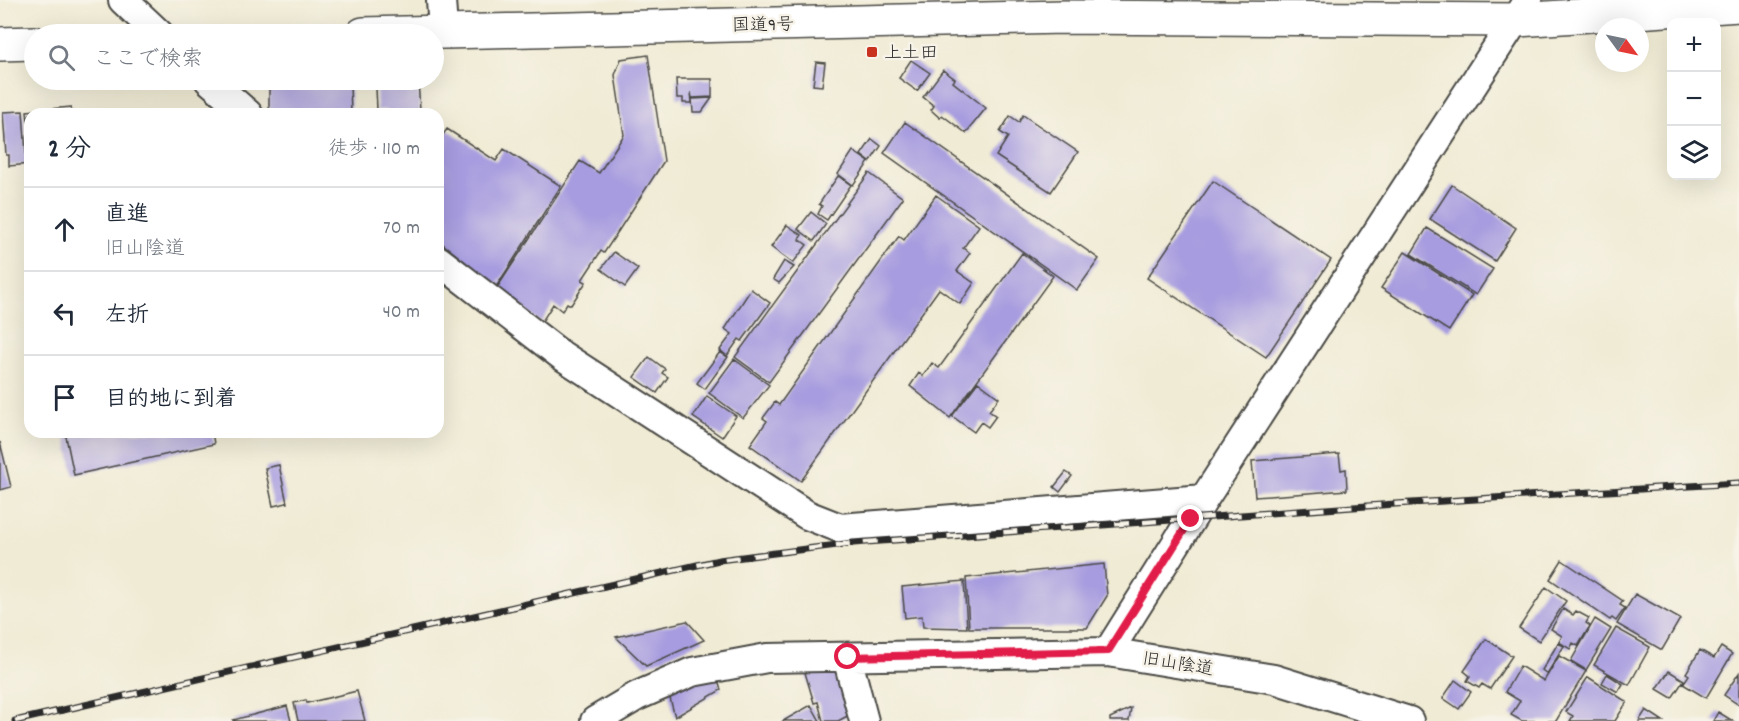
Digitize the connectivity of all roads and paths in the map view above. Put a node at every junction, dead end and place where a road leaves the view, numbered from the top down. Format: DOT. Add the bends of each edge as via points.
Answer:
graph roads {
  1 [pos="123,0"];
  2 [pos="1739,5"];
  3 [pos="1523,10"];
  4 [pos="442,15"];
  5 [pos="148,24"];
  6 [pos="405,24"];
  7 [pos="0,44"];
  8 [pos="24,44"];
  9 [pos="220,90"];
  10 [pos="241,108"];
  11 [pos="444,265"];
  12 [pos="1204,499"];
  13 [pos="1108,651"];
  14 [pos="848,657"];
  15 [pos="1397,719"];
  16 [pos="595,721"];
  17 [pos="864,721"];
  1 -- 5 [label="street"];
  2 -- 3 [label="highway, 国道9号"];
  3 -- 4 [label="highway, 国道9号" via="1064,17"];
  3 -- 12 [label="street"];
  4 -- 6 [label="highway, 国道9号"];
  7 -- 8 [label="highway"];
  9 -- 10 [label="street"];
  11 -- 12 [label="street" via="561,355 807,514 840,528"];
  12 -- 13 [label="street"];
  13 -- 14 [label="street, 旧山陰道"];
  13 -- 15 [label="street, 旧山陰道" via="1274,679"];
  14 -- 16 [label="street, 旧山陰道" via="767,658 692,672 637,696"];
  14 -- 17 [label="street"];
}
